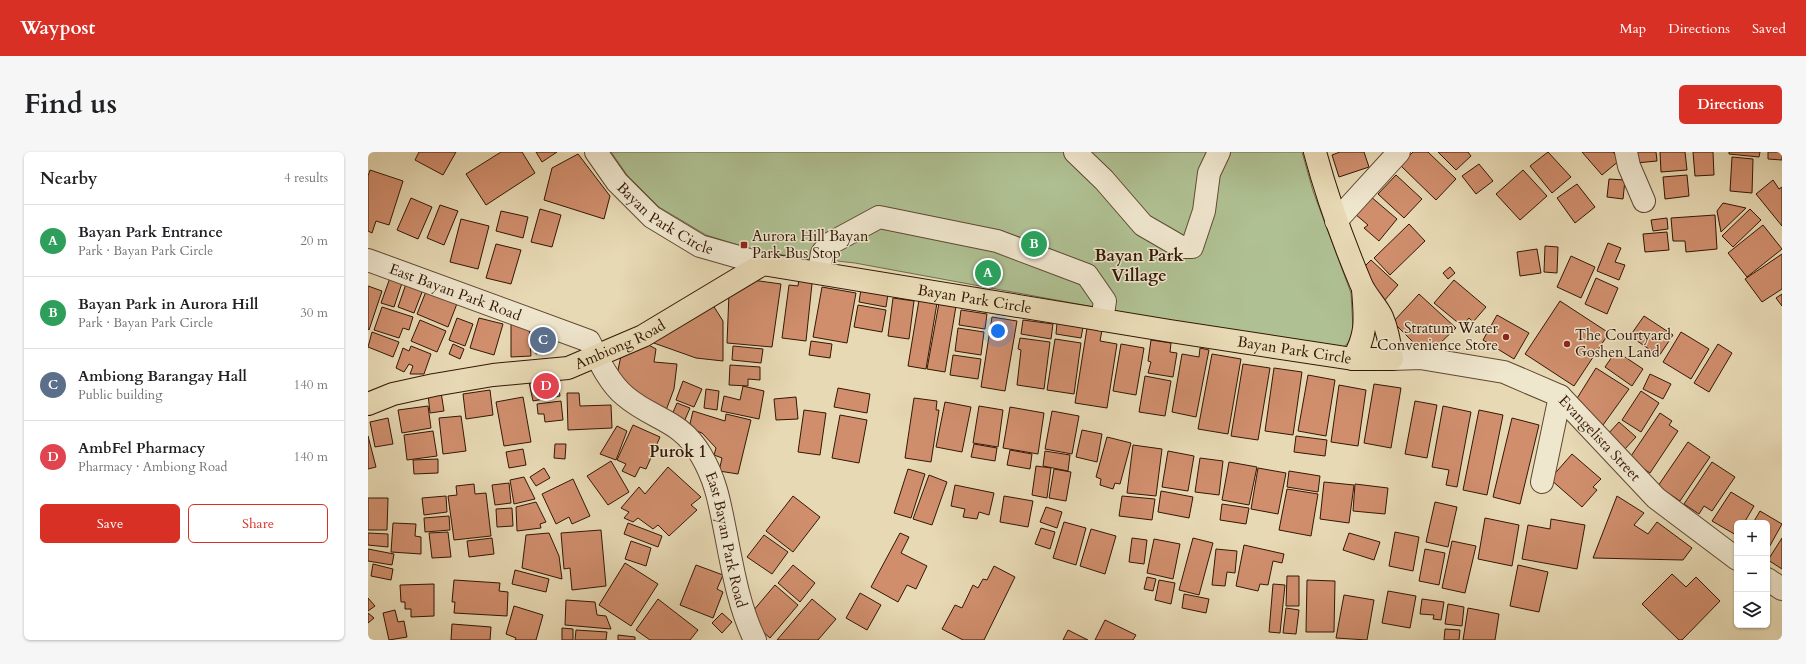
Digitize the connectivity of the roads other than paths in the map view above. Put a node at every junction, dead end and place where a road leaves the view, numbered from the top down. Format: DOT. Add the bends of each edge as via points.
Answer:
graph roads {
  1 [pos="596,152"];
  2 [pos="1075,152"];
  3 [pos="1219,152"];
  4 [pos="1315,152"];
  5 [pos="1399,152"];
  6 [pos="1626,152"];
  7 [pos="1644,201"];
  8 [pos="1336,221"];
  9 [pos="368,260"];
  10 [pos="763,264"];
  11 [pos="819,272"];
  12 [pos="1363,289"];
  13 [pos="1102,320"];
  14 [pos="597,357"];
  15 [pos="1353,359"];
  16 [pos="1392,359"];
  17 [pos="1560,396"];
  18 [pos="368,404"];
  19 [pos="1542,482"];
  20 [pos="1734,557"];
  21 [pos="1770,581"];
  22 [pos="1782,589"];
  23 [pos="755,640"];
  1 -- 10 [label="street, Bayan Park Circle" via="617,182 652,217 700,246"];
  2 -- 3 [label="street" via="1104,180 1143,225 1181,247 1192,247 1204,211 1209,172"];
  4 -- 8 [label="main road"];
  5 -- 8 [label="street"];
  6 -- 7 [label="street" via="1629,166"];
  8 -- 12 [label="main road"];
  9 -- 14 [label="street, East Bayan Park Road" via="589,341"];
  10 -- 11 [label="main road, Bayan Park Circle"];
  10 -- 14 [label="main road, Ambiong Road" via="642,336"];
  11 -- 13 [label="main road, Bayan Park Circle"];
  11 -- 13 [label="street" via="822,253 831,242 879,217 997,241 1087,275 1105,301"];
  12 -- 15 [label="main road" via="1365,330"];
  12 -- 16 [label="main road" via="1382,316"];
  13 -- 15 [label="main road, Bayan Park Circle"];
  14 -- 18 [label="main road, Ambiong Road" via="568,368 493,375 434,385 393,394"];
  14 -- 23 [label="street, East Bayan Park Road" via="625,396 670,422 683,432 701,454 718,492 742,609"];
  15 -- 16 [label="main road, Bayan Park Circle"];
  16 -- 17 [label="street, Evangelista Street" via="1420,358 1504,372"];
  17 -- 19 [label="street"];
  17 -- 20 [label="street, Evangelista Street" via="1656,498"];
  21 -- 22 [label="street"];
}
